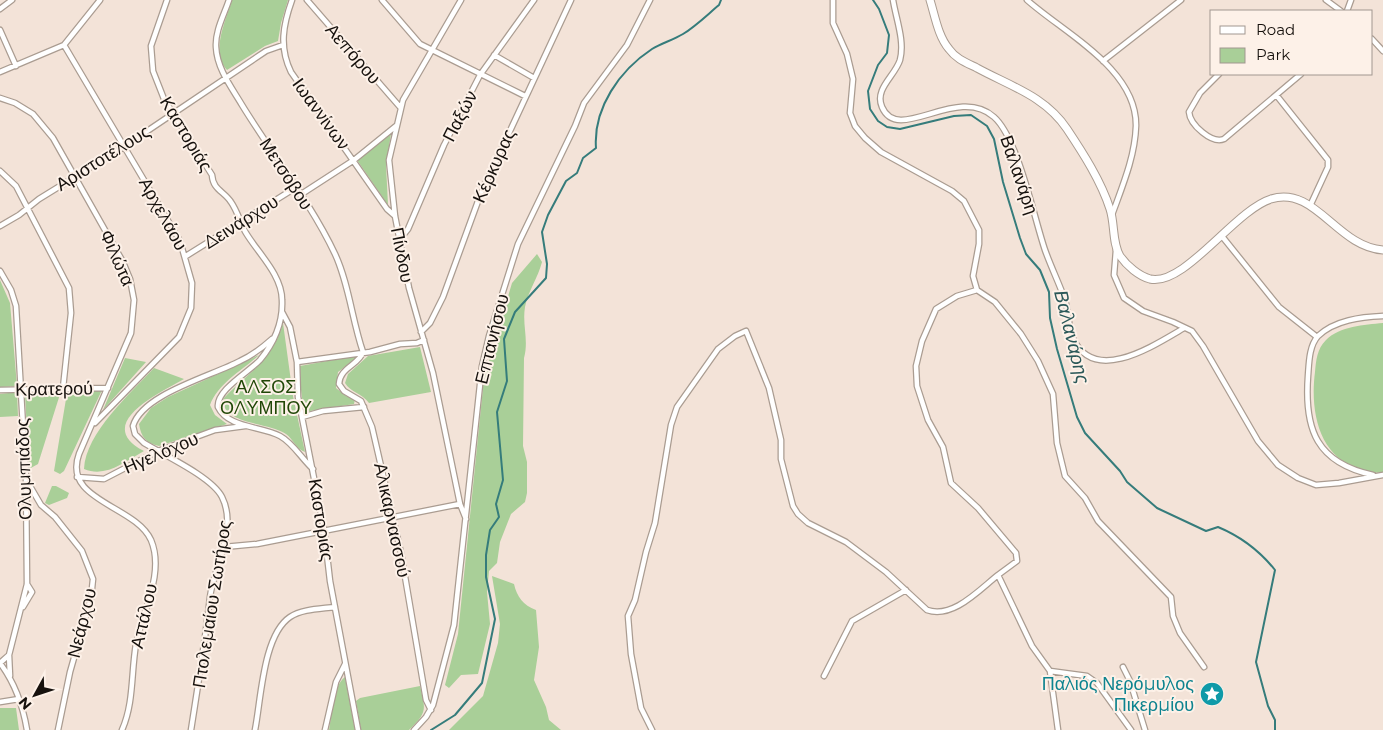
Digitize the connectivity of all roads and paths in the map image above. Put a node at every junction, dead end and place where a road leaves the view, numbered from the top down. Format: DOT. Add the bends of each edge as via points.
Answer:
graph roads {
  1 [pos="12,0"];
  2 [pos="100,0"];
  3 [pos="167,0"];
  4 [pos="229,0"];
  5 [pos="292,0"];
  6 [pos="307,0"];
  7 [pos="382,0"];
  8 [pos="461,0"];
  9 [pos="534,0"];
  10 [pos="570,0"];
  11 [pos="650,0"];
  12 [pos="833,0"];
  13 [pos="892,0"];
  14 [pos="930,0"];
  15 [pos="1026,0"];
  16 [pos="1181,0"];
  17 [pos="1326,0"];
  18 [pos="0,9"];
  19 [pos="1340,10"];
  20 [pos="0,30"];
  21 [pos="1373,40"];
  22 [pos="64,45"];
  23 [pos="283,45"];
  24 [pos="432,50"];
  25 [pos="1383,50"];
  26 [pos="494,55"];
  27 [pos="1102,60"];
  28 [pos="16,66"];
  29 [pos="0,72"];
  30 [pos="480,75"];
  31 [pos="1218,75"];
  32 [pos="1300,75"];
  33 [pos="226,77"];
  34 [pos="534,78"];
  35 [pos="525,96"];
  36 [pos="1277,96"];
  37 [pos="0,98"];
  38 [pos="400,107"];
  39 [pos="173,113"];
  40 [pos="396,125"];
  41 [pos="125,146"];
  42 [pos="354,160"];
  43 [pos="0,171"];
  44 [pos="75,176"];
  45 [pos="295,188"];
  46 [pos="300,195"];
  47 [pos="1310,206"];
  48 [pos="26,208"];
  49 [pos="1112,215"];
  50 [pos="395,216"];
  51 [pos="240,220"];
  52 [pos="0,226"];
  53 [pos="1221,235"];
  54 [pos="400,239"];
  55 [pos="1117,248"];
  56 [pos="1383,250"];
  57 [pos="186,256"];
  58 [pos="0,271"];
  59 [pos="977,290"];
  60 [pos="282,311"];
  61 [pos="1383,316"];
  62 [pos="1184,328"];
  63 [pos="420,332"];
  64 [pos="275,337"];
  65 [pos="1317,337"];
  66 [pos="424,340"];
  67 [pos="363,352"];
  68 [pos="297,362"];
  69 [pos="64,388"];
  70 [pos="108,388"];
  71 [pos="21,389"];
  72 [pos="0,390"];
  73 [pos="364,407"];
  74 [pos="302,418"];
  75 [pos="92,426"];
  76 [pos="246,426"];
  77 [pos="158,451"];
  78 [pos="313,469"];
  79 [pos="1383,475"];
  80 [pos="1377,476"];
  81 [pos="77,477"];
  82 [pos="26,478"];
  83 [pos="460,504"];
  84 [pos="391,517"];
  85 [pos="467,520"];
  86 [pos="324,529"];
  87 [pos="224,547"];
  88 [pos="998,576"];
  89 [pos="906,590"];
  90 [pos="334,607"];
  91 [pos="9,655"];
  92 [pos="0,663"];
  93 [pos="345,663"];
  94 [pos="1123,667"];
  95 [pos="1204,667"];
  96 [pos="1050,671"];
  97 [pos="824,676"];
  98 [pos="10,677"];
  99 [pos="19,699"];
  100 [pos="0,702"];
  101 [pos="431,710"];
  102 [pos="28,730"];
  103 [pos="58,730"];
  104 [pos="122,730"];
  105 [pos="191,730"];
  106 [pos="255,730"];
  107 [pos="325,730"];
  108 [pos="358,730"];
  109 [pos="414,730"];
  110 [pos="652,730"];
  111 [pos="1058,730"];
  112 [pos="1131,730"];
  113 [pos="1145,730"];
  1 -- 18 [label="street"];
  2 -- 22 [label="street"];
  3 -- 39 [label="street, Καστοριάς" via="152,42 151,61 158,86"];
  4 -- 33 [label="street, Μετσόβου" via="216,42"];
  5 -- 23 [label="street, Ιωαννίνων" via="284,25"];
  6 -- 38 [label="street, Αεπόρου"];
  7 -- 24 [label="street" via="415,40"];
  8 -- 24 [label="street, Πίνδου"];
  9 -- 26 [label="street, Παξών"];
  10 -- 34 [label="street, Κέρκυρας"];
  11 -- 85 [label="street, Επτανήσου" via="627,45 579,112 515,252 482,366"];
  12 -- 59 [label="street" via="833,23 847,54 853,80 850,113 855,126 881,152 952,191 964,201 979,230 973,276"];
  13 -- 62 [label="street, Βαλανάρη" via="902,48 898,64 881,93 882,108 892,118 903,121 964,106 987,112 1001,125 1011,146 1044,249 1064,296 1071,334 1078,347 1096,359 1117,359 1134,354"];
  14 -- 49 [label="main road" via="942,37 953,54 1037,98 1061,120 1083,155"];
  15 -- 27 [label="street"];
  16 -- 27 [label="street"];
  17 -- 19 [label="street"];
  20 -- 28 [label="street"];
  21 -- 25 [label="street"];
  22 -- 28 [label="street"];
  22 -- 41 [label="street, Αρχελάου"];
  23 -- 33 [label="street, Αριστοτέλους" via="266,51"];
  23 -- 42 [label="street, Ιωαννίνων" via="294,76"];
  24 -- 30 [label="street"];
  24 -- 38 [label="street, Πίνδου"];
  26 -- 30 [label="street, Παξών"];
  26 -- 34 [label="street"];
  27 -- 49 [label="street" via="1127,91 1136,120 1131,158"];
  28 -- 29 [label="street"];
  30 -- 35 [label="street"];
  30 -- 54 [label="street, Παξών" via="444,145 408,229"];
  31 -- 36 [label="street" via="1200,93 1189,112 1193,122 1216,140 1224,139"];
  32 -- 36 [label="street"];
  33 -- 39 [label="street, Αριστοτέλους"];
  33 -- 45 [label="street, Μετσόβου"];
  34 -- 35 [label="street, Κέρκυρας"];
  35 -- 63 [label="street, Κέρκυρας" via="481,193 443,297 430,323"];
  36 -- 47 [label="street" via="1328,160 1328,167"];
  37 -- 44 [label="street, Φιλώτα" via="20,106 43,124"];
  38 -- 40 [label="street, Πίνδου"];
  39 -- 41 [label="street, Αριστοτέλους"];
  39 -- 51 [label="street, Καστοριάς" via="212,176 214,185 231,201"];
  40 -- 42 [label="street, Δεινάρχου"];
  40 -- 50 [label="street, Πίνδου" via="389,160"];
  41 -- 44 [label="street, Αριστοτέλους"];
  41 -- 57 [label="street, Αρχελάου"];
  42 -- 46 [label="street, Δεινάρχου"];
  42 -- 50 [label="street, Ιωαννίνων"];
  43 -- 48 [label="street" via="13,182"];
  44 -- 48 [label="street, Αριστοτέλους"];
  44 -- 70 [label="street, Φιλώτα" via="123,262 133,296 131,333"];
  45 -- 46 [label="street, Μετσόβου"];
  45 -- 51 [label="street, Δεινάρχου"];
  46 -- 67 [label="street, Μετσόβου" via="335,253"];
  47 -- 53 [label="main road" via="1295,198 1272,198"];
  47 -- 56 [label="main road" via="1354,241"];
  48 -- 52 [label="street, Αριστοτέλους"];
  48 -- 69 [label="street" via="59,265 70,292"];
  49 -- 55 [label="main road"];
  50 -- 54 [label="street, Πίνδου"];
  51 -- 57 [label="street, Δεινάρχου"];
  51 -- 60 [label="street, Καστοριάς" via="280,288"];
  53 -- 55 [label="main road" via="1182,269 1161,279 1147,278 1135,271"];
  53 -- 65 [label="street" via="1280,307"];
  54 -- 63 [label="street, Πίνδου"];
  55 -- 62 [label="street" via="1114,275 1124,298 1143,311"];
  57 -- 75 [label="street, Αρχελάου" via="192,283 192,303 182,332"];
  58 -- 71 [label="street, Ολυμπιάδος" via="16,306"];
  59 -- 88 [label="street" via="957,296 936,309 916,366 917,386 928,420 942,447 951,483 978,508 1016,553 1017,561"];
  59 -- 95 [label="street" via="994,302 1021,334 1038,362 1052,394 1058,452 1065,476 1085,498 1098,521 1170,597 1180,633"];
  60 -- 64 [label="street, Καστοριάς"];
  60 -- 68 [label="street, Καστοριάς" via="290,327"];
  61 -- 65 [label="street" via="1346,321"];
  62 -- 80 [label="street" via="1192,331 1203,346 1258,441 1282,468 1316,485"];
  63 -- 66 [label="street, Πίνδου"];
  64 -- 76 [label="street, Καστοριάς" via="259,360 218,398 222,413"];
  64 -- 77 [label="street, Πτολεμαίου Σωτήρος" via="240,361 170,393 141,412 133,423 134,431 140,440"];
  65 -- 80 [label="street" via="1310,356 1307,402 1314,434 1323,449 1337,462"];
  66 -- 67 [label="street"];
  66 -- 83 [label="street, Πίνδου"];
  67 -- 68 [label="street"];
  67 -- 73 [label="street, Αλικαρνασσού" via="339,381 343,390 357,398"];
  68 -- 74 [label="street, Καστοριάς"];
  69 -- 70 [label="street, Κρατερού"];
  69 -- 71 [label="street, Κρατερού"];
  70 -- 75 [label="street, Φιλώτα"];
  71 -- 72 [label="street, Κρατερού"];
  71 -- 82 [label="street, Ολυμπιάδος"];
  73 -- 74 [label="street" via="323,411"];
  73 -- 84 [label="street, Αλικαρνασσού" via="372,426"];
  74 -- 78 [label="street, Καστοριάς"];
  75 -- 81 [label="street, Φιλώτα" via="78,458"];
  76 -- 77 [label="street, Ηγελόχου" via="215,430"];
  76 -- 78 [label="street" via="280,436"];
  77 -- 81 [label="street, Ηγελόχου" via="104,479"];
  77 -- 87 [label="street, Πτολεμαίου Σωτήρος" via="203,476 219,492 227,516"];
  78 -- 86 [label="street, Καστοριάς"];
  79 -- 80 [label="street"];
  81 -- 104 [label="street, Αττάλου" via="90,494 110,504 144,531 154,550 152,592 137,640 129,709"];
  82 -- 91 [label="street, Ολυμπιάδος" via="28,584"];
  82 -- 103 [label="street, Νεάρχου" via="41,505 58,519 82,551 93,579"];
  83 -- 84 [label="street"];
  83 -- 85 [label="street, Πίνδου"];
  84 -- 86 [label="street"];
  84 -- 101 [label="street, Αλικαρνασσού" via="401,553 426,700"];
  85 -- 101 [label="street, Επτανήσου" via="454,625"];
  86 -- 87 [label="street" via="257,544"];
  86 -- 90 [label="street, Καστοριάς"];
  87 -- 105 [label="street, Πτολεμαίου Σωτήρος" via="210,598"];
  88 -- 89 [label="street" via="950,611 941,613 927,610"];
  88 -- 96 [label="street" via="1032,646"];
  89 -- 97 [label="street" via="852,620"];
  89 -- 110 [label="street" via="846,542 808,523 798,514 781,459 781,440 766,379 746,331 735,336 718,350 677,407 668,441 656,523 628,616 641,708"];
  90 -- 93 [label="street, Καστοριάς"];
  90 -- 106 [label="street" via="297,613 286,620 276,633"];
  91 -- 92 [label="street, Ολυμπιάδος"];
  91 -- 98 [label="street"];
  92 -- 98 [label="street"];
  93 -- 107 [label="street" via="336,682"];
  93 -- 108 [label="street, Καστοριάς"];
  94 -- 113 [label="street"];
  96 -- 111 [label="street"];
  96 -- 112 [label="street" via="1087,676 1097,683"];
  98 -- 99 [label="street"];
  99 -- 100 [label="street"];
  99 -- 102 [label="street"];
  101 -- 109 [label="street"];
}
